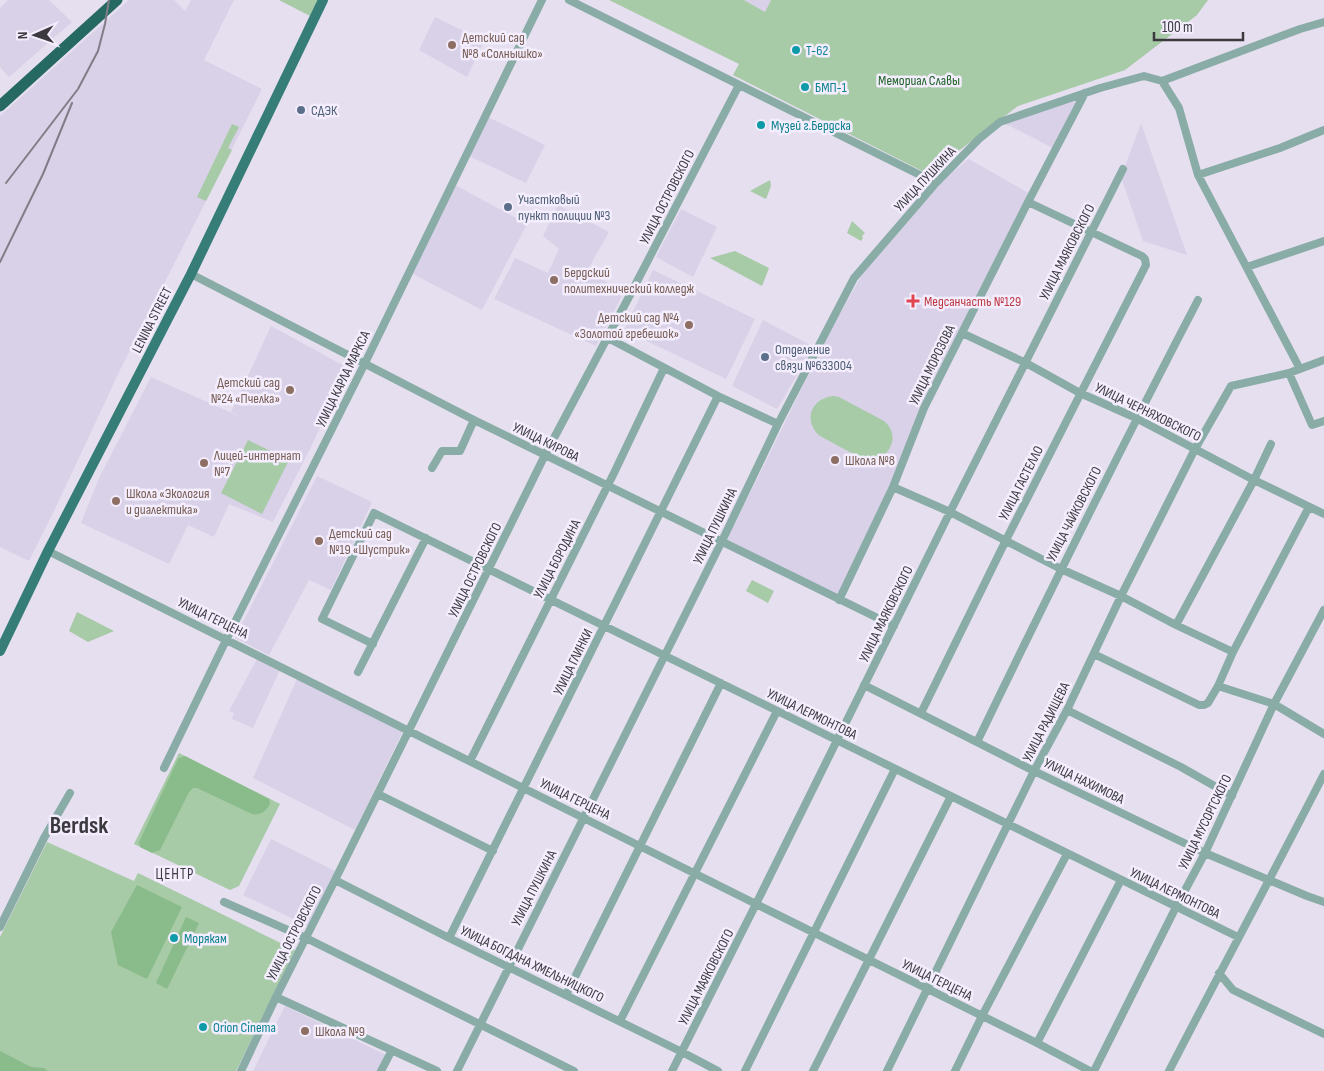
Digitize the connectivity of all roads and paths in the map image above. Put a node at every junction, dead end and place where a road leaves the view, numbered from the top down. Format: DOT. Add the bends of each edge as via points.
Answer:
graph roads {
  1 [pos="116,0"];
  2 [pos="323,0"];
  3 [pos="542,0"];
  4 [pos="569,0"];
  5 [pos="1324,22"];
  6 [pos="1162,81"];
  7 [pos="739,85"];
  8 [pos="1085,93"];
  9 [pos="0,106"];
  10 [pos="1324,130"];
  11 [pos="1123,169"];
  12 [pos="1198,175"];
  13 [pos="936,183"];
  14 [pos="1028,202"];
  15 [pos="1091,232"];
  16 [pos="1324,241"];
  17 [pos="1247,267"];
  18 [pos="191,274"];
  19 [pos="1198,300"];
  20 [pos="962,333"];
  21 [pos="608,338"];
  22 [pos="1324,360"];
  23 [pos="365,363"];
  24 [pos="1026,363"];
  25 [pos="664,368"];
  26 [pos="1300,369"];
  27 [pos="1289,373"];
  28 [pos="1080,393"];
  29 [pos="718,396"];
  30 [pos="1136,418"];
  31 [pos="474,420"];
  32 [pos="1324,421"];
  33 [pos="778,424"];
  34 [pos="1271,444"];
  35 [pos="1195,449"];
  36 [pos="545,456"];
  37 [pos="432,468"];
  38 [pos="1254,480"];
  39 [pos="608,486"];
  40 [pos="893,487"];
  41 [pos="1309,507"];
  42 [pos="661,512"];
  43 [pos="950,512"];
  44 [pos="1324,514"];
  45 [pos="426,538"];
  46 [pos="1006,540"];
  47 [pos="722,541"];
  48 [pos="48,551"];
  49 [pos="489,569"];
  50 [pos="1061,569"];
  51 [pos="1121,596"];
  52 [pos="551,600"];
  53 [pos="839,600"];
  54 [pos="1324,610"];
  55 [pos="1176,625"];
  56 [pos="604,626"];
  57 [pos="894,626"];
  58 [pos="227,639"];
  59 [pos="373,644"];
  60 [pos="0,651"];
  61 [pos="1233,652"];
  62 [pos="1094,654"];
  63 [pos="664,656"];
  64 [pos="358,672"];
  65 [pos="721,684"];
  66 [pos="864,685"];
  67 [pos="1218,686"];
  68 [pos="1274,704"];
  69 [pos="1066,710"];
  70 [pos="777,711"];
  71 [pos="921,714"];
  72 [pos="409,731"];
  73 [pos="1324,734"];
  74 [pos="837,740"];
  75 [pos="976,742"];
  76 [pos="470,761"];
  77 [pos="164,768"];
  78 [pos="895,769"];
  79 [pos="1034,771"];
  80 [pos="1324,774"];
  81 [pos="524,788"];
  82 [pos="70,793"];
  83 [pos="378,794"];
  84 [pos="951,796"];
  85 [pos="1232,796"];
  86 [pos="583,818"];
  87 [pos="1008,824"];
  88 [pos="640,846"];
  89 [pos="493,851"];
  90 [pos="1205,853"];
  91 [pos="1067,854"];
  92 [pos="696,874"];
  93 [pos="335,880"];
  94 [pos="1121,880"];
  95 [pos="1270,881"];
  96 [pos="224,902"];
  97 [pos="1324,902"];
  98 [pos="756,904"];
  99 [pos="1176,907"];
  100 [pos="0,927"];
  101 [pos="814,933"];
  102 [pos="1238,937"];
  103 [pos="306,938"];
  104 [pos="449,938"];
  105 [pos="869,960"];
  106 [pos="509,966"];
  107 [pos="1219,973"];
  108 [pos="928,989"];
  109 [pos="566,995"];
  110 [pos="276,997"];
  111 [pos="982,1016"];
  112 [pos="620,1022"];
  113 [pos="480,1024"];
  114 [pos="1324,1034"];
  115 [pos="1037,1043"];
  116 [pos="392,1050"];
  117 [pos="682,1052"];
  118 [pos="241,1071"];
  119 [pos="381,1071"];
  120 [pos="437,1071"];
  121 [pos="457,1071"];
  122 [pos="574,1071"];
  123 [pos="672,1071"];
  124 [pos="718,1071"];
  125 [pos="745,1071"];
  126 [pos="813,1071"];
  127 [pos="887,1071"];
  128 [pos="955,1071"];
  129 [pos="1090,1071"];
  130 [pos="1094,1071"];
  131 [pos="1169,1071"];
  1 -- 9 [label="highway"];
  2 -- 18 [label="main road, LENINA STREET"];
  3 -- 23 [label="street, УЛИЦА КАРЛА МАРКСА"];
  4 -- 7 [label="street"];
  5 -- 6 [label="street"];
  6 -- 8 [label="street, УЛИЦА ПУШКИНА" via="1144,76"];
  6 -- 12 [label="street" via="1179,108"];
  7 -- 13 [label="street"];
  7 -- 21 [label="street, УЛИЦА ОСТРОВСКОГО"];
  8 -- 13 [label="street, УЛИЦА ПУШКИНА" via="1000,122"];
  8 -- 14 [label="street, УЛИЦА МОРОЗОВА"];
  10 -- 12 [label="street"];
  11 -- 15 [label="street, УЛИЦА МАЯКОВСКОГО"];
  12 -- 17 [label="street"];
  13 -- 33 [label="street, УЛИЦА ПУШКИНА" via="854,278"];
  14 -- 15 [label="street"];
  14 -- 20 [label="street, УЛИЦА МОРОЗОВА"];
  15 -- 24 [label="street, УЛИЦА МАЯКОВСКОГО"];
  15 -- 28 [label="street, УЛИЦА ГАСТЕЛЛО" via="1142,256 1146,265"];
  16 -- 17 [label="street"];
  17 -- 26 [label="street"];
  18 -- 23 [label="street, УЛИЦА КИРОВА"];
  18 -- 48 [label="main road, LENINA STREET"];
  19 -- 30 [label="street, УЛИЦА ЧАЙКОВСКОГО"];
  20 -- 24 [label="street, УЛИЦА ЧЕРНЯХОВСКОГО"];
  20 -- 40 [label="street, УЛИЦА МОРОЗОВА" via="924,408"];
  21 -- 25 [label="street"];
  21 -- 36 [label="street, УЛИЦА ОСТРОВСКОГО"];
  22 -- 26 [label="street"];
  23 -- 31 [label="street, УЛИЦА КИРОВА"];
  23 -- 58 [label="street, УЛИЦА КАРЛА МАРКСА"];
  24 -- 28 [label="street, УЛИЦА ЧЕРНЯХОВСКОГО"];
  24 -- 43 [label="street, УЛИЦА МАЯКОВСКОГО"];
  25 -- 29 [label="street"];
  25 -- 39 [label="street, УЛИЦА БОРОДИНА"];
  26 -- 27 [label="street"];
  27 -- 32 [label="street" via="1312,426"];
  27 -- 35 [label="street, УЛИЦА РАДИЩЕВА" via="1231,386"];
  28 -- 30 [label="street, УЛИЦА ЧЕРНЯХОВСКОГО"];
  28 -- 46 [label="street, УЛИЦА ГАСТЕЛЛО"];
  29 -- 33 [label="street"];
  29 -- 42 [label="street, УЛИЦА ГЛИНКИ"];
  30 -- 35 [label="street, УЛИЦА ЧЕРНЯХОВСКОГО"];
  30 -- 50 [label="street, УЛИЦА ЧАЙКОВСКОГО"];
  31 -- 36 [label="street, УЛИЦА КИРОВА"];
  31 -- 37 [label="street" via="460,451 442,451"];
  33 -- 47 [label="street, УЛИЦА ПУШКИНА"];
  34 -- 38 [label="street"];
  35 -- 38 [label="street, УЛИЦА ЧЕРНЯХОВСКОГО"];
  35 -- 51 [label="street, УЛИЦА РАДИЩЕВА"];
  36 -- 39 [label="street, УЛИЦА КИРОВА"];
  36 -- 49 [label="street, УЛИЦА ОСТРОВСКОГО"];
  38 -- 41 [label="street, УЛИЦА ЧЕРНЯХОВСКОГО"];
  38 -- 55 [label="street"];
  39 -- 42 [label="street, УЛИЦА КИРОВА"];
  39 -- 52 [label="street, УЛИЦА БОРОДИНА"];
  40 -- 43 [label="street"];
  40 -- 53 [label="street, УЛИЦА МОРОЗОВА"];
  41 -- 44 [label="street, УЛИЦА ЧЕРНЯХОВСКОГО"];
  41 -- 61 [label="street"];
  42 -- 47 [label="street, УЛИЦА КИРОВА"];
  42 -- 56 [label="street, УЛИЦА ГЛИНКИ"];
  43 -- 46 [label="street"];
  43 -- 57 [label="street, УЛИЦА МАЯКОВСКОГО"];
  45 -- 49 [label="street, УЛИЦА ЛЕРМОНТОВА"];
  45 -- 59 [label="street"];
  45 -- 59 [label="street, УЛИЦА ЛЕРМОНТОВА" via="374,513 322,619"];
  46 -- 50 [label="street"];
  46 -- 71 [label="street, УЛИЦА ГАСТЕЛЛО"];
  47 -- 53 [label="street, УЛИЦА КИРОВА"];
  47 -- 63 [label="street, УЛИЦА ПУШКИНА"];
  48 -- 58 [label="street, УЛИЦА ГЕРЦЕНА"];
  48 -- 60 [label="main road, LENINA STREET"];
  49 -- 52 [label="street, УЛИЦА ЛЕРМОНТОВА"];
  49 -- 72 [label="street, УЛИЦА ОСТРОВСКОГО"];
  50 -- 51 [label="street"];
  50 -- 75 [label="street, УЛИЦА ЧАЙКОВСКОГО"];
  51 -- 55 [label="street"];
  51 -- 62 [label="street, УЛИЦА РАДИЩЕВА"];
  52 -- 56 [label="street, УЛИЦА ЛЕРМОНТОВА"];
  52 -- 76 [label="street, УЛИЦА БОРОДИНА"];
  53 -- 57 [label="street, УЛИЦА КИРОВА"];
  54 -- 68 [label="street, УЛИЦА МУСОРГСКОГО"];
  55 -- 61 [label="street"];
  56 -- 63 [label="street, УЛИЦА ЛЕРМОНТОВА"];
  56 -- 81 [label="street, УЛИЦА ГЛИНКИ"];
  57 -- 66 [label="street, УЛИЦА МАЯКОВСКОГО"];
  58 -- 72 [label="street, УЛИЦА ГЕРЦЕНА"];
  58 -- 77 [label="street, УЛИЦА КАРЛА МАРКСА"];
  59 -- 64 [label="street"];
  61 -- 67 [label="street"];
  62 -- 67 [label="street" via="1199,704 1208,702"];
  62 -- 69 [label="street, УЛИЦА РАДИЩЕВА"];
  63 -- 65 [label="street, УЛИЦА ЛЕРМОНТОВА"];
  63 -- 86 [label="street, УЛИЦА ПУШКИНА"];
  65 -- 70 [label="street, УЛИЦА ЛЕРМОНТОВА"];
  65 -- 88 [label="street"];
  66 -- 71 [label="street, УЛИЦА НАХИМОВА"];
  66 -- 74 [label="street, УЛИЦА МАЯКОВСКОГО"];
  67 -- 68 [label="street"];
  68 -- 73 [label="street"];
  68 -- 85 [label="street, УЛИЦА МУСОРГСКОГО"];
  69 -- 79 [label="street, УЛИЦА РАДИЩЕВА"];
  69 -- 85 [label="street"];
  70 -- 74 [label="street, УЛИЦА ЛЕРМОНТОВА"];
  70 -- 92 [label="street"];
  71 -- 75 [label="street, УЛИЦА НАХИМОВА"];
  72 -- 76 [label="street, УЛИЦА ГЕРЦЕНА"];
  72 -- 83 [label="street, УЛИЦА ОСТРОВСКОГО"];
  74 -- 78 [label="street, УЛИЦА ЛЕРМОНТОВА"];
  74 -- 98 [label="street, УЛИЦА МАЯКОВСКОГО"];
  75 -- 79 [label="street, УЛИЦА НАХИМОВА"];
  76 -- 81 [label="street, УЛИЦА ГЕРЦЕНА"];
  78 -- 84 [label="street, УЛИЦА ЛЕРМОНТОВА"];
  78 -- 101 [label="street"];
  79 -- 87 [label="street, УЛИЦА РАДИЩЕВА"];
  79 -- 90 [label="street, УЛИЦА НАХИМОВА"];
  80 -- 95 [label="street"];
  81 -- 86 [label="street, УЛИЦА ГЕРЦЕНА"];
  81 -- 89 [label="street, УЛИЦА ГЛИНКИ"];
  82 -- 100 [label="street"];
  83 -- 89 [label="street"];
  83 -- 93 [label="street, УЛИЦА ОСТРОВСКОГО"];
  84 -- 87 [label="street, УЛИЦА ЛЕРМОНТОВА"];
  84 -- 105 [label="street"];
  85 -- 90 [label="street, УЛИЦА МУСОРГСКОГО"];
  86 -- 88 [label="street, УЛИЦА ГЕРЦЕНА"];
  86 -- 106 [label="street, УЛИЦА ПУШКИНА"];
  87 -- 91 [label="street, УЛИЦА ЛЕРМОНТОВА"];
  87 -- 108 [label="street, УЛИЦА РАДИЩЕВА"];
  88 -- 92 [label="street, УЛИЦА ГЕРЦЕНА"];
  88 -- 109 [label="street"];
  89 -- 104 [label="street, УЛИЦА ГЛИНКИ"];
  90 -- 95 [label="street, УЛИЦА НАХИМОВА"];
  90 -- 99 [label="street, УЛИЦА МУСОРГСКОГО"];
  91 -- 94 [label="street, УЛИЦА ЛЕРМОНТОВА"];
  91 -- 111 [label="street"];
  92 -- 98 [label="street, УЛИЦА ГЕРЦЕНА"];
  92 -- 112 [label="street"];
  93 -- 103 [label="street, УЛИЦА ОСТРОВСКОГО"];
  93 -- 104 [label="street, УЛИЦА БОГДАНА ХМЕЛЬНИЦКОГО"];
  94 -- 99 [label="street, УЛИЦА ЛЕРМОНТОВА"];
  94 -- 115 [label="street"];
  95 -- 97 [label="street, УЛИЦА НАХИМОВА"];
  95 -- 102 [label="street"];
  96 -- 103 [label="street"];
  98 -- 101 [label="street, УЛИЦА ГЕРЦЕНА"];
  98 -- 117 [label="street, УЛИЦА МАЯКОВСКОГО"];
  99 -- 102 [label="street, УЛИЦА ЛЕРМОНТОВА"];
  99 -- 130 [label="street, УЛИЦА МУСОРГСКОГО"];
  101 -- 105 [label="street, УЛИЦА ГЕРЦЕНА"];
  101 -- 125 [label="street"];
  102 -- 107 [label="street"];
  103 -- 110 [label="street, УЛИЦА ОСТРОВСКОГО"];
  103 -- 113 [label="street"];
  104 -- 106 [label="street, УЛИЦА БОГДАНА ХМЕЛЬНИЦКОГО"];
  105 -- 108 [label="street, УЛИЦА ГЕРЦЕНА"];
  105 -- 126 [label="street"];
  106 -- 109 [label="street, УЛИЦА БОГДАНА ХМЕЛЬНИЦКОГО"];
  106 -- 113 [label="street, УЛИЦА ПУШКИНА"];
  107 -- 114 [label="street" via="1233,990"];
  107 -- 131 [label="street"];
  108 -- 111 [label="street, УЛИЦА ГЕРЦЕНА"];
  108 -- 127 [label="street, УЛИЦА РАДИЩЕВА"];
  109 -- 112 [label="street, УЛИЦА БОГДАНА ХМЕЛЬНИЦКОГО"];
  110 -- 116 [label="street"];
  110 -- 118 [label="street, УЛИЦА ОСТРОВСКОГО"];
  111 -- 115 [label="street, УЛИЦА ГЕРЦЕНА"];
  111 -- 128 [label="street"];
  112 -- 117 [label="street, УЛИЦА БОГДАНА ХМЕЛЬНИЦКОГО"];
  113 -- 121 [label="street, УЛИЦА ПУШКИНА"];
  113 -- 122 [label="street"];
  115 -- 129 [label="street, УЛИЦА ГЕРЦЕНА"];
  116 -- 119 [label="street"];
  116 -- 120 [label="street"];
  117 -- 123 [label="street, УЛИЦА МАЯКОВСКОГО"];
  117 -- 124 [label="street, УЛИЦА БОГДАНА ХМЕЛЬНИЦКОГО"];
}
